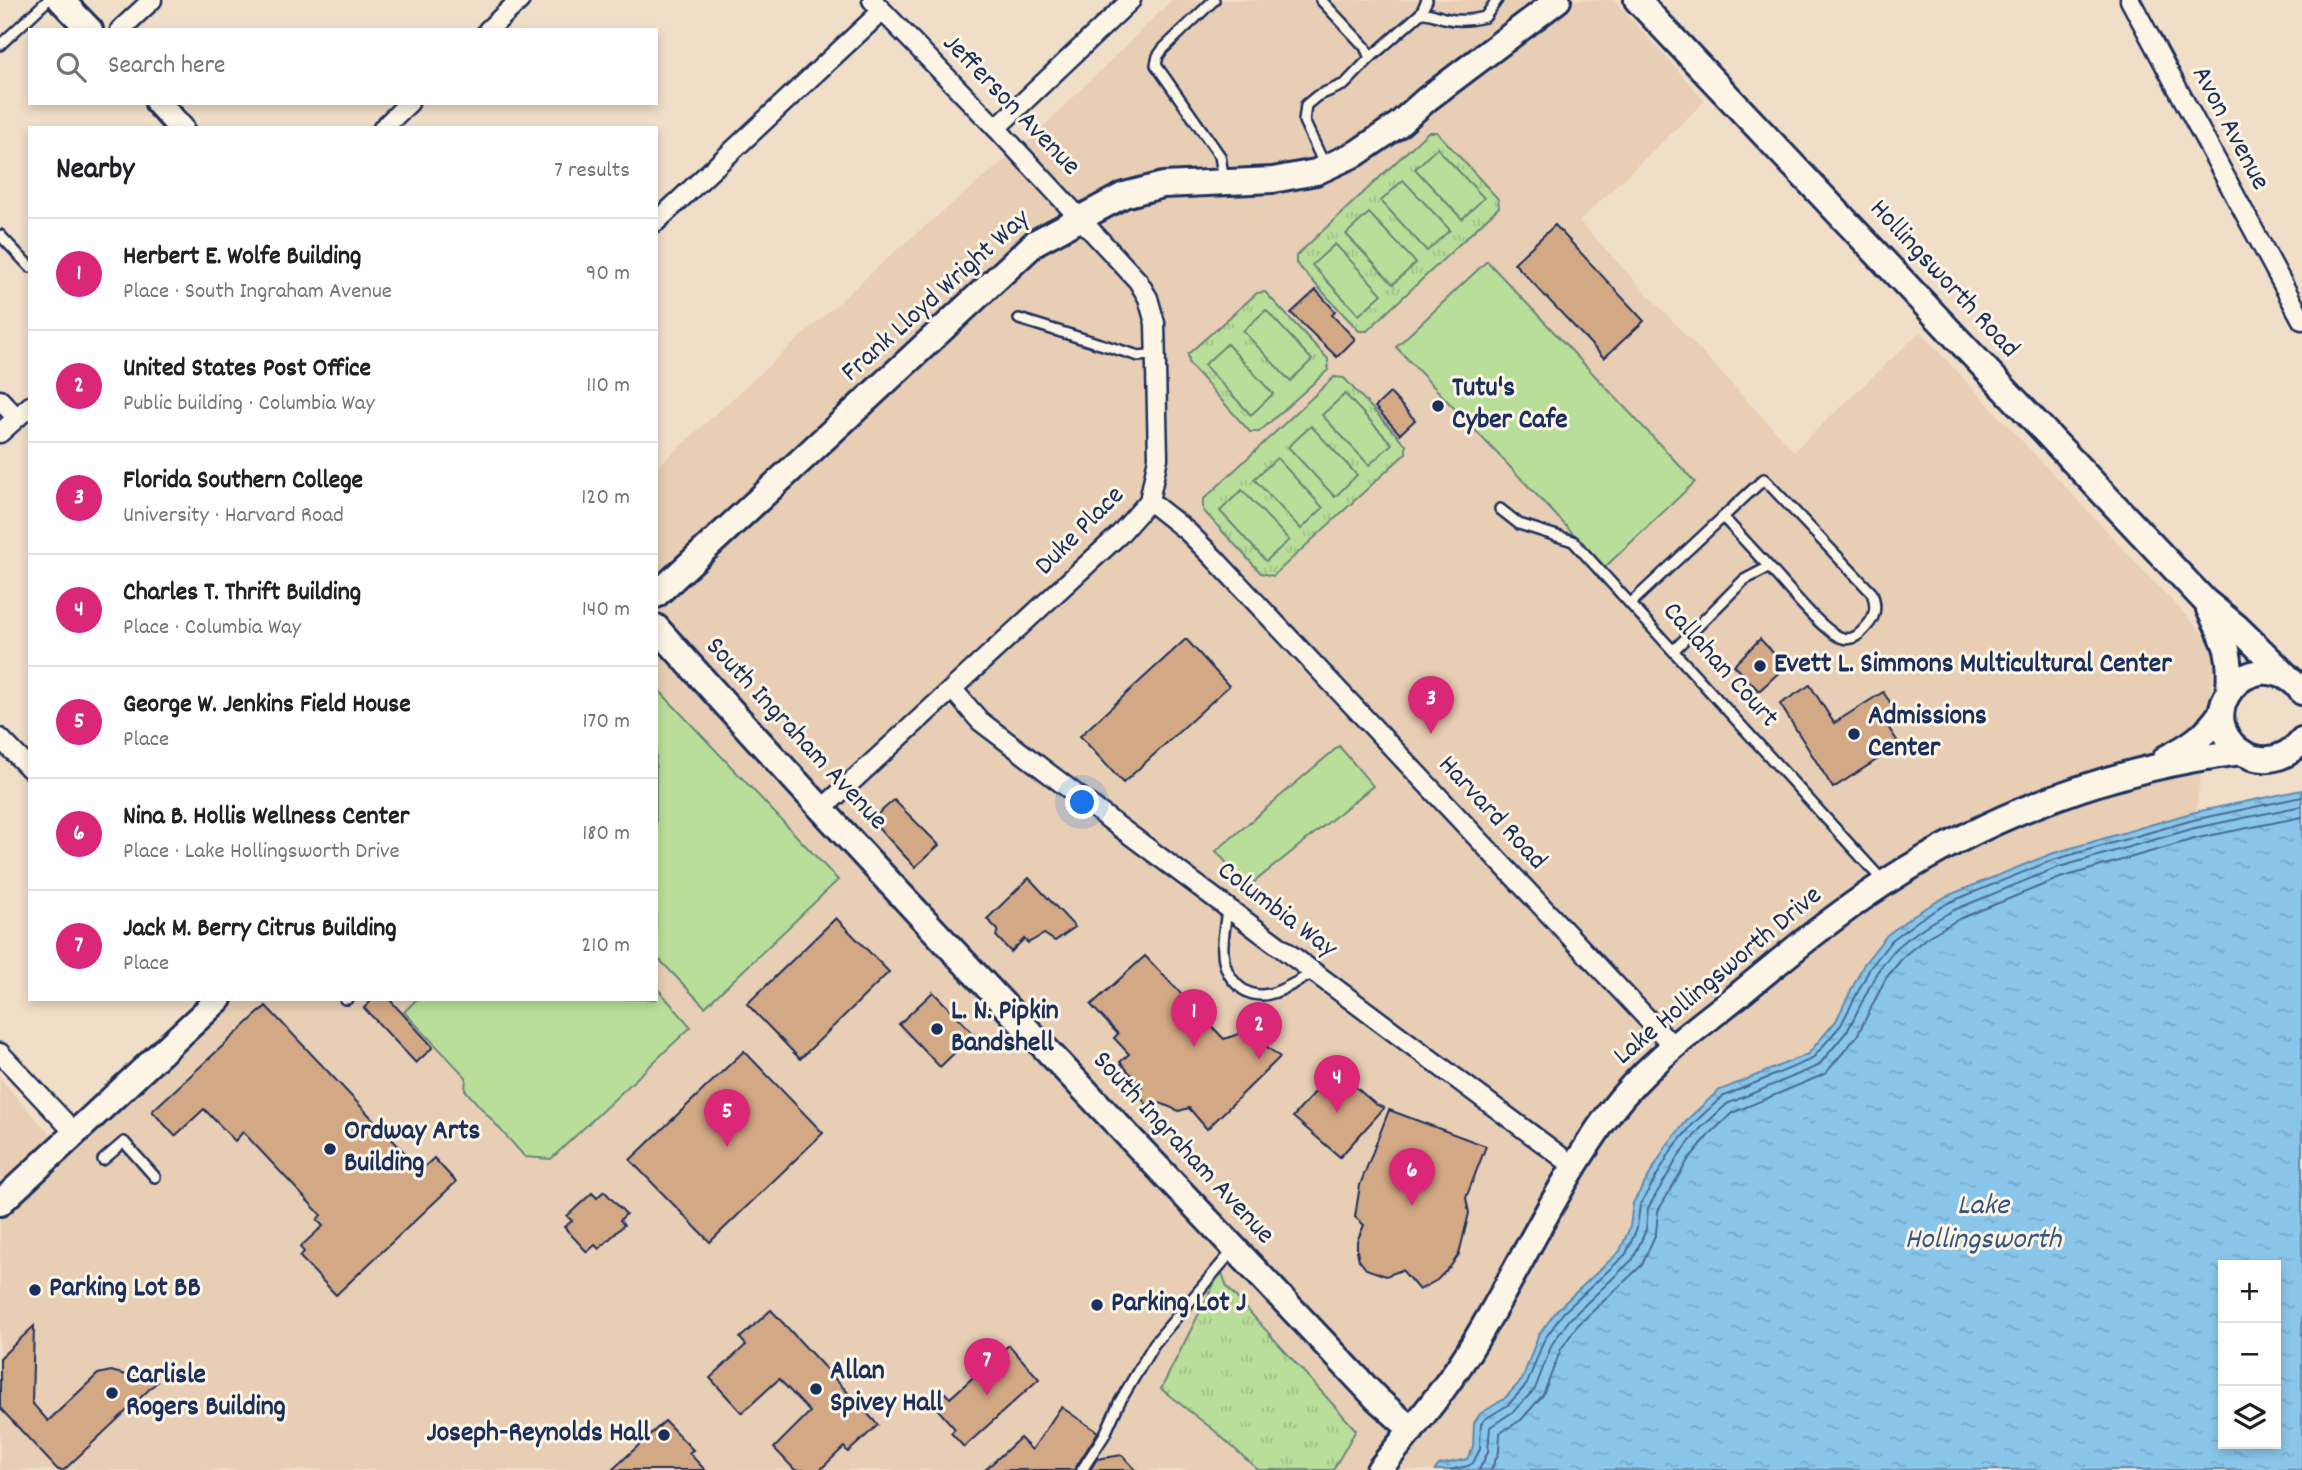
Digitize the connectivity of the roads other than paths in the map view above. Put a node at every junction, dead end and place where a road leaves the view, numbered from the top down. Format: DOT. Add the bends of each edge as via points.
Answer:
graph roads {
  1 [pos="48,0"];
  2 [pos="61,0"];
  3 [pos="152,0"];
  4 [pos="520,0"];
  5 [pos="1131,0"];
  6 [pos="1214,0"];
  7 [pos="1321,0"];
  8 [pos="1427,0"];
  9 [pos="1497,0"];
  10 [pos="1558,0"];
  11 [pos="1637,0"];
  12 [pos="2130,0"];
  13 [pos="877,5"];
  14 [pos="1421,13"];
  15 [pos="88,28"];
  16 [pos="122,28"];
  17 [pos="490,28"];
  18 [pos="0,44"];
  19 [pos="1370,58"];
  20 [pos="160,105"];
  21 [pos="407,105"];
  22 [pos="179,126"];
  23 [pos="385,126"];
  24 [pos="996,128"];
  25 [pos="1325,167"];
  26 [pos="1224,182"];
  27 [pos="1080,218"];
  28 [pos="658,220"];
  29 [pos="0,235"];
  30 [pos="28,265"];
  31 [pos="1019,319"];
  32 [pos="2302,320"];
  33 [pos="1155,354"];
  34 [pos="0,400"];
  35 [pos="23,412"];
  36 [pos="0,433"];
  37 [pos="1149,501"];
  38 [pos="1500,509"];
  39 [pos="1723,517"];
  40 [pos="1769,567"];
  41 [pos="658,592"];
  42 [pos="2205,600"];
  43 [pos="1631,603"];
  44 [pos="658,629"];
  45 [pos="1674,650"];
  46 [pos="2298,686"];
  47 [pos="953,690"];
  48 [pos="2225,702"];
  49 [pos="0,738"];
  50 [pos="2302,740"];
  51 [pos="2241,752"];
  52 [pos="28,767"];
  53 [pos="2144,769"];
  54 [pos="822,809"];
  55 [pos="1885,883"];
  56 [pos="1227,908"];
  57 [pos="1314,972"];
  58 [pos="217,1001"];
  59 [pos="1674,1047"];
  60 [pos="0,1053"];
  61 [pos="75,1133"];
  62 [pos="103,1160"];
  63 [pos="1575,1167"];
  64 [pos="155,1177"];
  65 [pos="0,1203"];
  66 [pos="1235,1248"];
  67 [pos="1412,1430"];
  68 [pos="1082,1470"];
  69 [pos="1379,1470"];
  1 -- 18 [label="lane"];
  2 -- 15 [label="street"];
  3 -- 16 [label="street"];
  4 -- 17 [label="street"];
  5 -- 24 [label="street"];
  6 -- 26 [label="lane" via="1163,49 1156,65 1220,156"];
  7 -- 19 [label="lane"];
  8 -- 14 [label="lane"];
  9 -- 14 [label="lane" via="1485,17 1467,21"];
  10 -- 25 [label="street, Frank Lloyd Wright Way" via="1398,125 1357,153"];
  11 -- 42 [label="street, Hollingsworth Road"];
  12 -- 32 [label="street, Avon Avenue"];
  13 -- 24 [label="street, Jefferson Avenue"];
  13 -- 28 [label="street"];
  14 -- 19 [label="lane"];
  19 -- 25 [label="lane" via="1345,85 1306,104 1304,121"];
  20 -- 22 [label="street"];
  21 -- 23 [label="street"];
  24 -- 27 [label="street, Jefferson Avenue"];
  25 -- 26 [label="street, Frank Lloyd Wright Way" via="1273,180"];
  26 -- 27 [label="street, Frank Lloyd Wright Way" via="1137,191"];
  27 -- 33 [label="street, Duke Place" via="1148,298 1155,323"];
  27 -- 41 [label="street, Frank Lloyd Wright Way" via="1036,242"];
  29 -- 30 [label="lane"];
  31 -- 33 [label="lane" via="1139,356"];
  33 -- 37 [label="street, Duke Place" via="1158,458"];
  34 -- 35 [label="street"];
  35 -- 36 [label="street"];
  37 -- 47 [label="street, Duke Place" via="1119,535"];
  37 -- 59 [label="street, Harvard Road" via="1214,558"];
  38 -- 43 [label="lane, Callahan Court" via="1519,524 1573,541"];
  39 -- 40 [label="lane"];
  39 -- 40 [label="lane" via="1764,480 1872,593 1877,604 1872,621 1859,636 1846,639 1833,634"];
  39 -- 43 [label="lane"];
  40 -- 45 [label="lane" via="1744,580"];
  42 -- 46 [label="street, Hollingsworth Road"];
  42 -- 48 [label="street, Hollingsworth Road" via="2229,650"];
  43 -- 45 [label="lane, Callahan Court"];
  44 -- 54 [label="street, South Ingraham Avenue"];
  45 -- 55 [label="lane, Callahan Court"];
  46 -- 48 [label="street, Lake Hollingsworth Drive" via="2280,674 2257,673 2246,676"];
  47 -- 54 [label="street, Duke Place"];
  47 -- 56 [label="street, Columbia Way" via="980,721"];
  48 -- 51 [label="street" via="2226,735"];
  48 -- 53 [label="street, Lake Hollingsworth Drive" via="2211,728 2196,743"];
  49 -- 52 [label="street"];
  50 -- 51 [label="street" via="2274,759"];
  51 -- 53 [label="street, Lake Hollingsworth Drive"];
  53 -- 55 [label="street, Lake Hollingsworth Drive" via="2010,815"];
  54 -- 66 [label="street, South Ingraham Avenue"];
  55 -- 59 [label="street, Lake Hollingsworth Drive" via="1818,930"];
  56 -- 57 [label="street, Columbia Way"];
  56 -- 57 [label="lane" via="1223,953 1228,974 1240,988 1253,995 1271,994"];
  57 -- 63 [label="street, Columbia Way"];
  58 -- 61 [label="street"];
  59 -- 63 [label="street, Lake Hollingsworth Drive" via="1614,1107"];
  60 -- 61 [label="street"];
  61 -- 65 [label="street"];
  62 -- 64 [label="lane" via="124,1142"];
  63 -- 67 [label="street, Lake Hollingsworth Drive" via="1476,1340"];
  66 -- 67 [label="street, South Ingraham Avenue"];
  66 -- 68 [label="lane" via="1154,1344"];
  67 -- 69 [label="street, Lake Hollingsworth Drive"];
}
